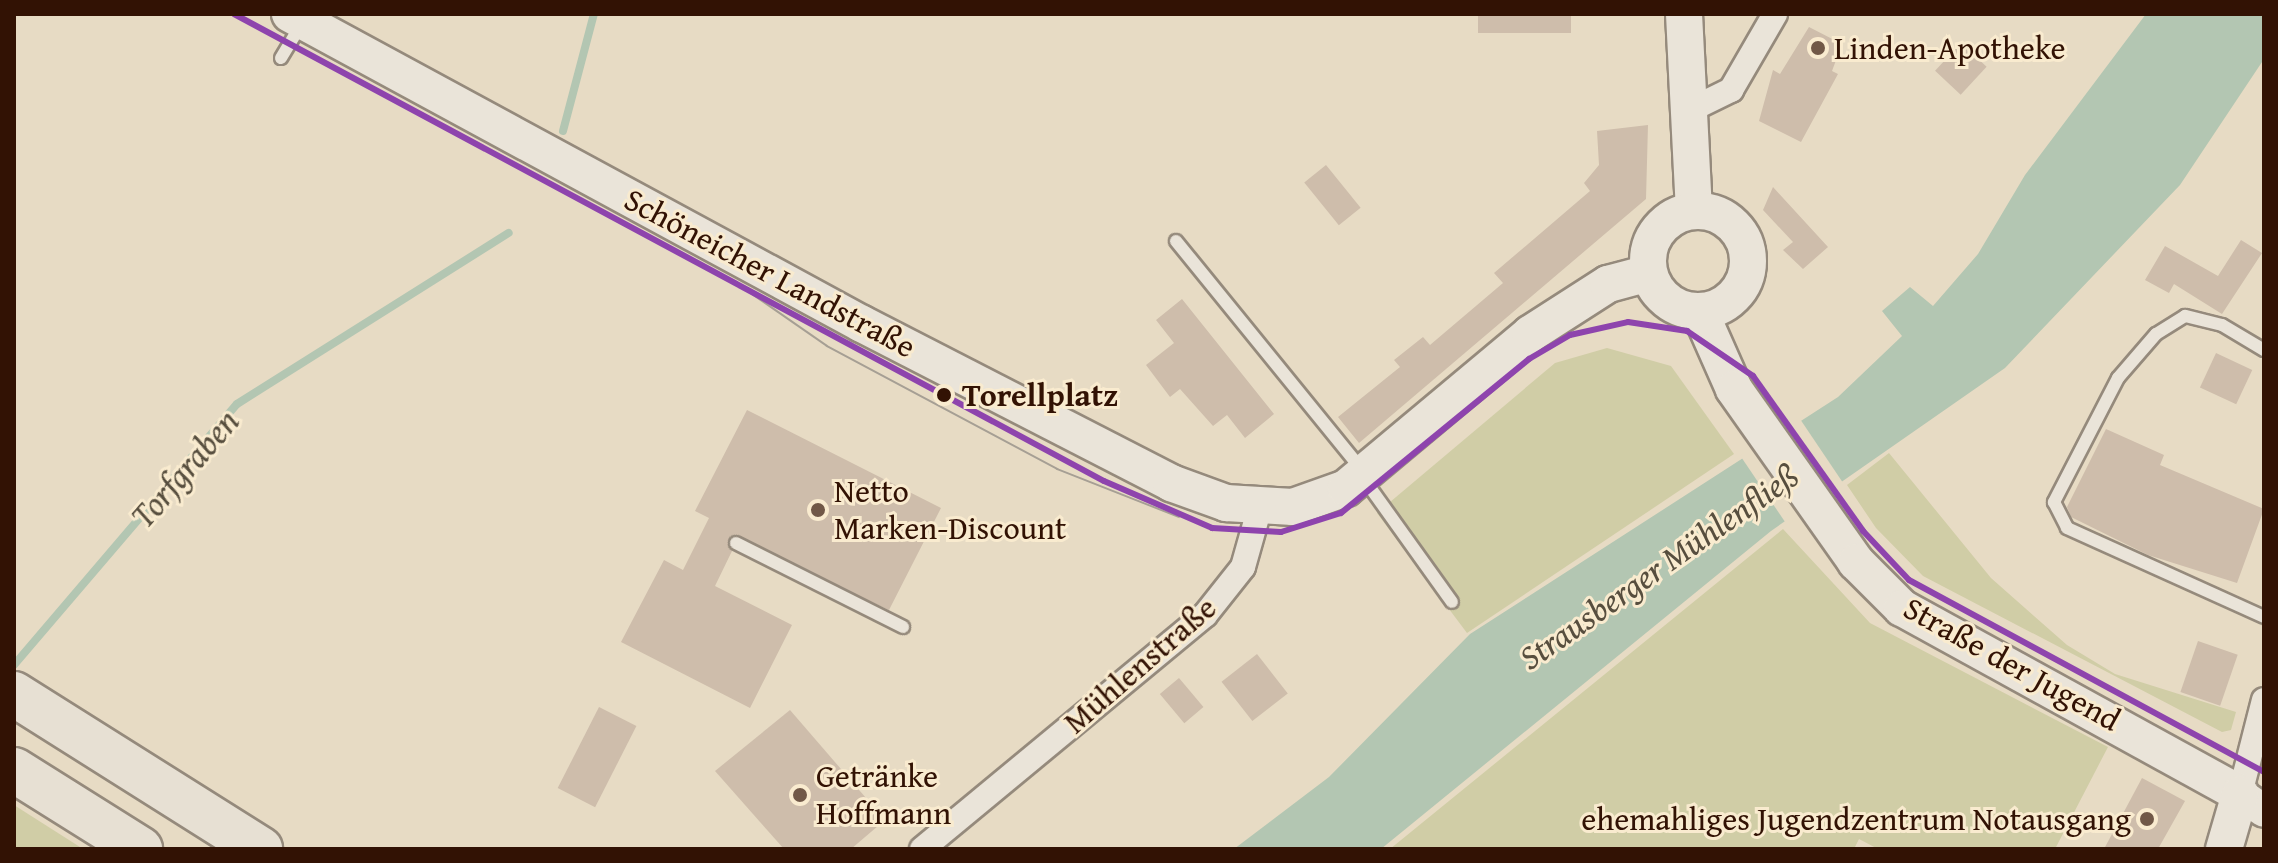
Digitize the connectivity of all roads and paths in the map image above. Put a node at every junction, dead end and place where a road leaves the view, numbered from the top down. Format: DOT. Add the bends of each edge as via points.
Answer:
graph roads {
  1 [pos="1684,14"];
  2 [pos="1775,14"];
  3 [pos="296,17"];
  4 [pos="281,58"];
  5 [pos="1690,110"];
  6 [pos="1694,211"];
  7 [pos="1176,241"];
  8 [pos="1649,273"];
  9 [pos="1700,312"];
  10 [pos="2264,350"];
  11 [pos="1364,475"];
  12 [pos="1260,507"];
  13 [pos="736,543"];
  14 [pos="1452,602"];
  15 [pos="2264,617"];
  16 [pos="903,627"];
  17 [pos="14,694"];
  18 [pos="2264,700"];
  19 [pos="14,770"];
  20 [pos="2252,802"];
  21 [pos="140,849"];
  22 [pos="260,849"];
  23 [pos="922,849"];
  24 [pos="2224,849"];
  1 -- 5 [label="main road"];
  2 -- 5 [label="street" via="1731,90"];
  3 -- 4 [label="lane"];
  3 -- 12 [label="main road, Schöneicher Landstraße" via="1157,476"];
  5 -- 6 [label="main road"];
  6 -- 8 [label="main road" via="1657,231"];
  6 -- 9 [label="main road" via="1731,224 1748,258 1730,300"];
  7 -- 11 [label="lane"];
  8 -- 9 [label="main road" via="1668,301"];
  8 -- 11 [label="main road" via="1608,284 1530,334"];
  9 -- 20 [label="main road, Straße der Jugend" via="1734,389 1844,546 1902,608"];
  10 -- 15 [label="lane" via="2222,325 2185,316 2156,334 2118,378 2054,502 2067,528"];
  11 -- 12 [label="main road" via="1307,504"];
  11 -- 14 [label="lane"];
  12 -- 23 [label="street, Mühlenstraße" via="1243,567 1205,615"];
  13 -- 16 [label="lane"];
  17 -- 22 [label="highway"];
  18 -- 20 [label="street"];
  19 -- 21 [label="highway"];
  20 -- 24 [label="main road"];
}
